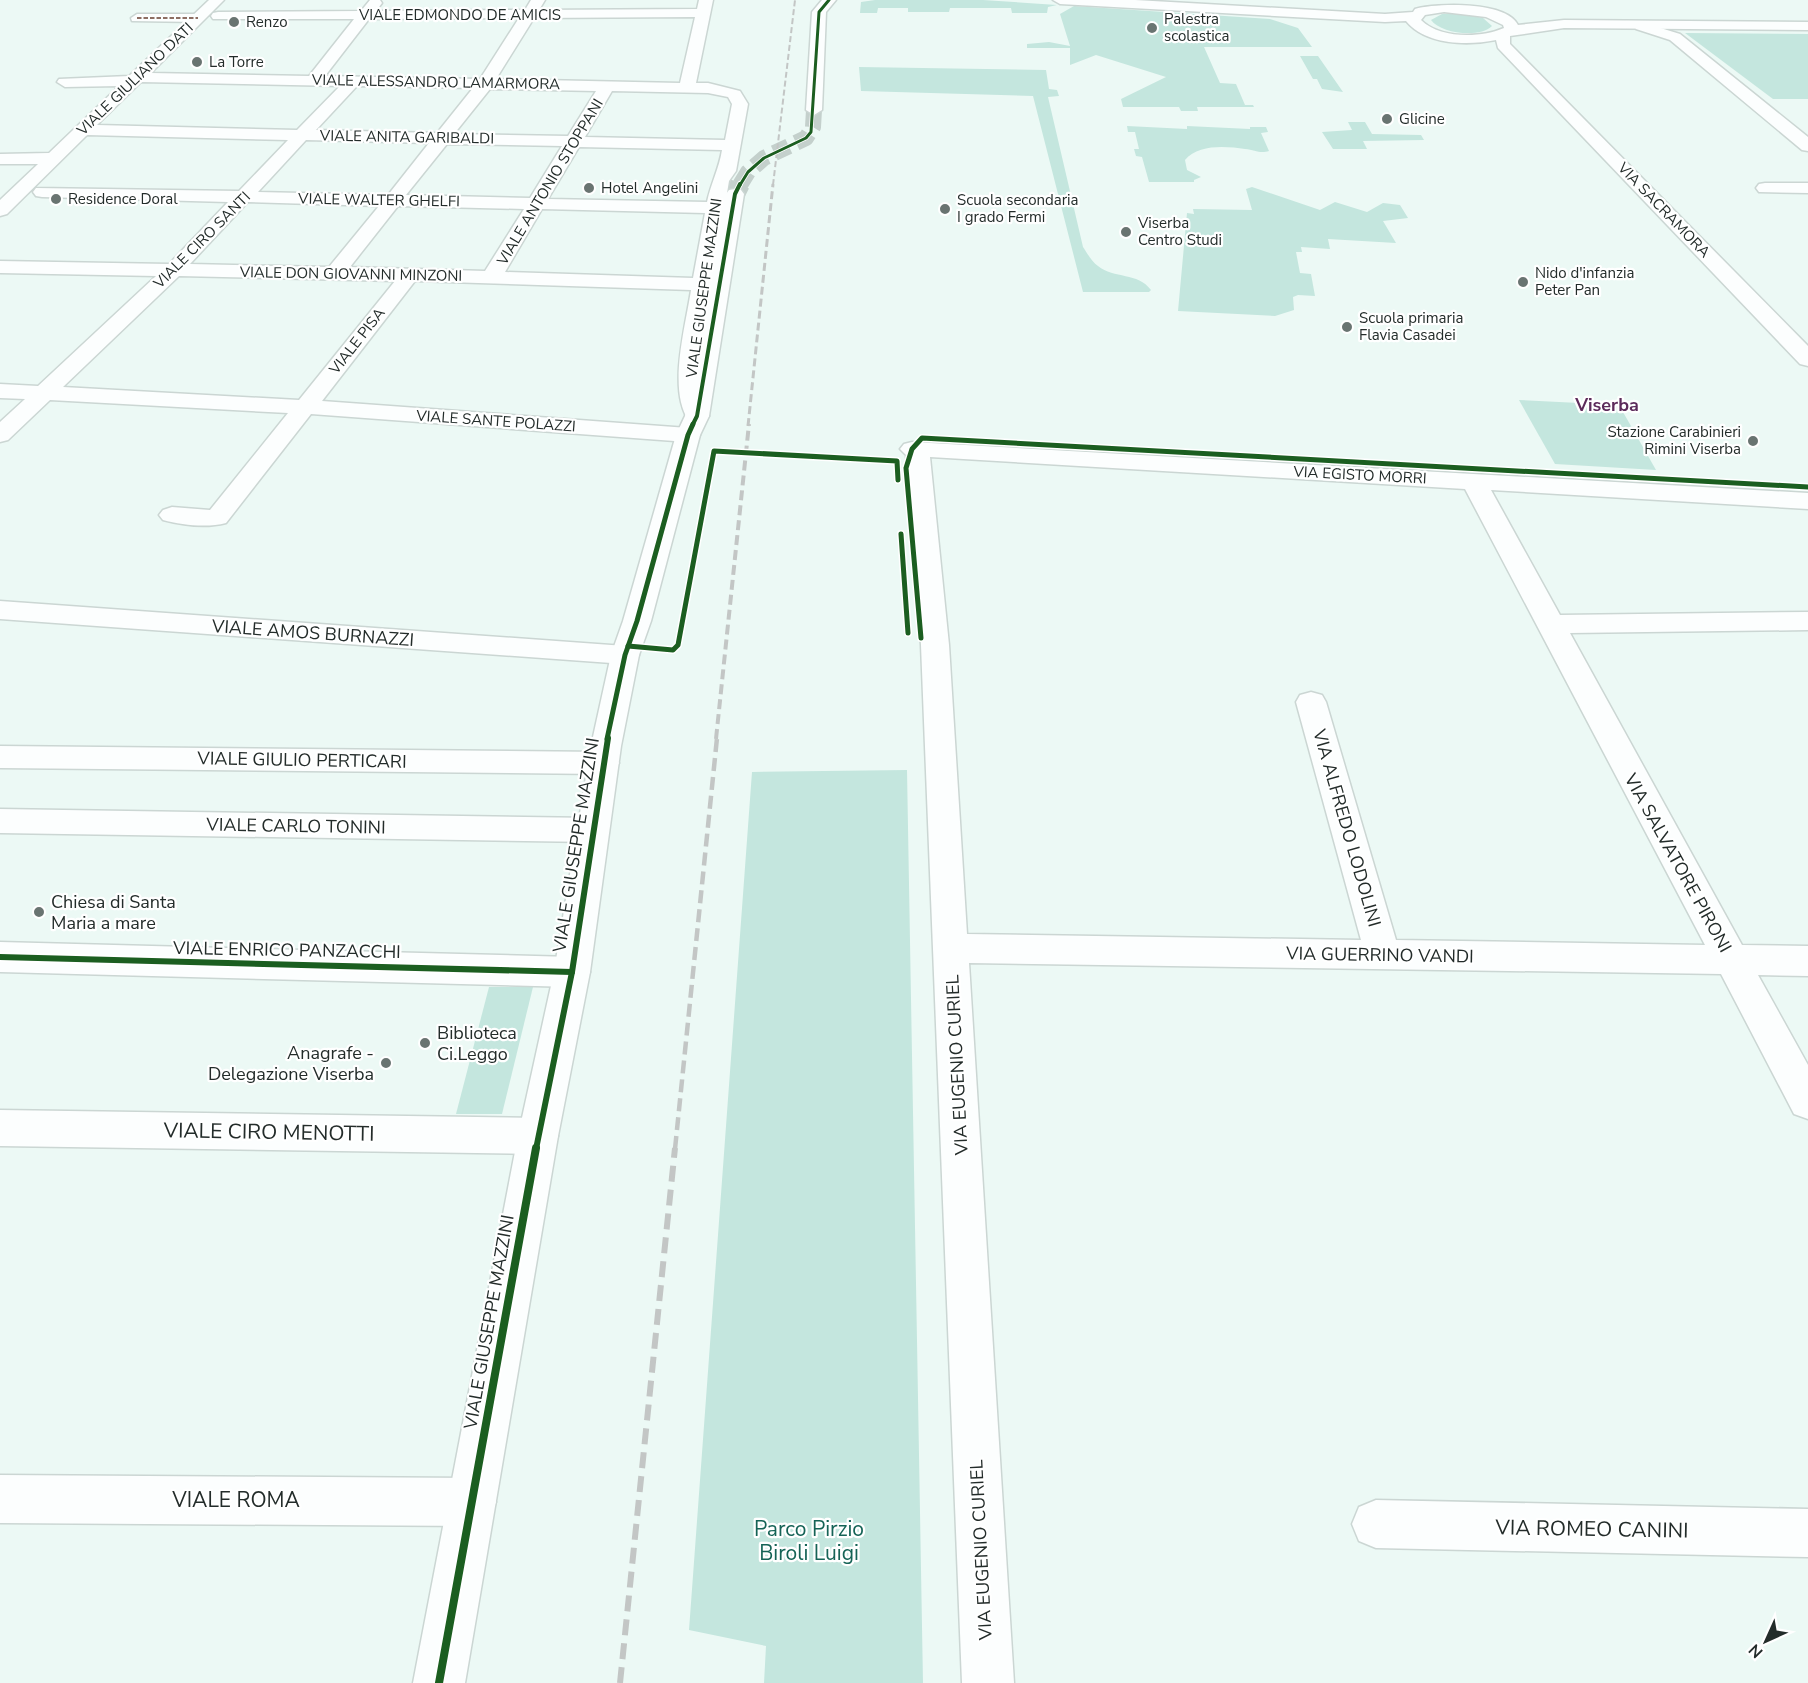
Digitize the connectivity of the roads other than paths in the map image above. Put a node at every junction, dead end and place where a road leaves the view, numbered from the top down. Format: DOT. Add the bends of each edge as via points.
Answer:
graph roads {
  1 [pos="377,0"];
  2 [pos="538,0"];
  3 [pos="1060,0"];
  4 [pos="1133,0"];
  5 [pos="1161,0"];
  6 [pos="1461,0"];
  7 [pos="835,2"];
  8 [pos="1115,3"];
  9 [pos="1446,4"];
  10 [pos="704,6"];
  11 [pos="217,8"];
  12 [pos="1193,9"];
  13 [pos="1474,10"];
  14 [pos="531,14"];
  15 [pos="365,15"];
  16 [pos="1500,17"];
  17 [pos="137,18"];
  18 [pos="198,18"];
  19 [pos="1418,22"];
  20 [pos="1564,24"];
  21 [pos="1612,25"];
  22 [pos="1716,25"];
  23 [pos="1641,26"];
  24 [pos="1808,26"];
  25 [pos="1690,27"];
  26 [pos="1507,32"];
  27 [pos="1675,37"];
  28 [pos="1467,38"];
  29 [pos="1520,62"];
  30 [pos="136,79"];
  31 [pos="314,79"];
  32 [pos="354,80"];
  33 [pos="65,82"];
  34 [pos="485,84"];
  35 [pos="607,86"];
  36 [pos="687,87"];
  37 [pos="734,94"];
  38 [pos="814,110"];
  39 [pos="83,130"];
  40 [pos="300,135"];
  41 [pos="440,138"];
  42 [pos="576,141"];
  43 [pos="731,145"];
  44 [pos="1808,146"];
  45 [pos="54,158"];
  46 [pos="0,159"];
  47 [pos="1765,188"];
  48 [pos="1808,188"];
  49 [pos="42,192"];
  50 [pos="735,194"];
  51 [pos="245,197"];
  52 [pos="390,200"];
  53 [pos="537,204"];
  54 [pos="715,208"];
  55 [pos="0,210"];
  56 [pos="0,267"];
  57 [pos="175,269"];
  58 [pos="334,273"];
  59 [pos="410,275"];
  60 [pos="492,277"];
  61 [pos="702,284"];
  62 [pos="1808,359"];
  63 [pos="0,392"];
  64 [pos="44,394"];
  65 [pos="305,407"];
  66 [pos="693,426"];
  67 [pos="0,435"];
  68 [pos="918,449"];
  69 [pos="1474,482"];
  70 [pos="1808,501"];
  71 [pos="172,515"];
  72 [pos="0,610"];
  73 [pos="1808,621"];
  74 [pos="1548,624"];
  75 [pos="625,655"];
  76 [pos="1311,702"];
  77 [pos="0,758"];
  78 [pos="603,764"];
  79 [pos="0,821"];
  80 [pos="592,830"];
  81 [pos="951,948"];
  82 [pos="1383,955"];
  83 [pos="0,957"];
  84 [pos="1731,960"];
  85 [pos="1808,961"];
  86 [pos="572,972"];
  87 [pos="1808,1102"];
  88 [pos="0,1128"];
  89 [pos="538,1136"];
  90 [pos="0,1499"];
  91 [pos="472,1502"];
  92 [pos="1377,1524"];
  93 [pos="1808,1533"];
  94 [pos="439,1683"];
  95 [pos="988,1683"];
  1 -- 15 [label="street"];
  2 -- 14 [label="street"];
  3 -- 8 [label="street"];
  4 -- 8 [label="street"];
  5 -- 12 [label="street"];
  6 -- 13 [label="street"];
  7 -- 38 [label="street" via="819,12"];
  8 -- 12 [label="street"];
  9 -- 13 [label="street"];
  9 -- 19 [label="street" via="1430,9"];
  10 -- 14 [label="street, VIALE EDMONDO DE AMICIS"];
  10 -- 36 [label="street"];
  11 -- 15 [label="street, VIALE EDMONDO DE AMICIS"];
  11 -- 18 [label="street, VIALE GIULIANO DATI"];
  12 -- 19 [label="street"];
  13 -- 16 [label="street"];
  14 -- 15 [label="street, VIALE EDMONDO DE AMICIS"];
  14 -- 34 [label="street"];
  15 -- 31 [label="street"];
  16 -- 20 [label="street"];
  16 -- 26 [label="street, VIA SACRAMORA" via="1510,23"];
  17 -- 18 [label="street"];
  18 -- 30 [label="street, VIALE GIULIANO DATI"];
  19 -- 28 [label="street" via="1438,34"];
  20 -- 21 [label="street"];
  20 -- 26 [label="street"];
  21 -- 22 [label="street"];
  21 -- 23 [label="street"];
  22 -- 24 [label="street"];
  22 -- 25 [label="street"];
  23 -- 25 [label="street"];
  23 -- 27 [label="street"];
  25 -- 27 [label="street"];
  26 -- 28 [label="street"];
  26 -- 29 [label="street, VIA SACRAMORA" via="1503,45"];
  27 -- 44 [label="street"];
  28 -- 29 [label="street, VIA SACRAMORA" via="1492,46"];
  29 -- 62 [label="street, VIA SACRAMORA"];
  30 -- 31 [label="street, VIALE ALESSANDRO LAMARMORA"];
  30 -- 33 [label="street, VIALE ALESSANDRO LAMARMORA"];
  30 -- 39 [label="street, VIALE GIULIANO DATI"];
  31 -- 32 [label="street, VIALE ALESSANDRO LAMARMORA"];
  32 -- 34 [label="street, VIALE ALESSANDRO LAMARMORA"];
  32 -- 40 [label="street, VIALE CIRO SANTI"];
  34 -- 35 [label="street, VIALE ALESSANDRO LAMARMORA"];
  34 -- 41 [label="street"];
  35 -- 36 [label="street, VIALE ALESSANDRO LAMARMORA"];
  35 -- 42 [label="street, VIALE ANTONIO STOPPANI"];
  36 -- 37 [label="street, VIALE ALESSANDRO LAMARMORA"];
  37 -- 43 [label="street, VIALE GIUSEPPE MAZZINI" via="740,104"];
  39 -- 40 [label="street, VIALE ANITA GARIBALDI"];
  39 -- 45 [label="street, VIALE GIULIANO DATI"];
  40 -- 41 [label="street, VIALE ANITA GARIBALDI"];
  40 -- 51 [label="street, VIALE CIRO SANTI"];
  41 -- 42 [label="street, VIALE ANITA GARIBALDI"];
  41 -- 52 [label="street"];
  42 -- 43 [label="street, VIALE ANITA GARIBALDI"];
  42 -- 53 [label="street, VIALE ANTONIO STOPPANI"];
  43 -- 54 [label="street, VIALE GIUSEPPE MAZZINI"];
  45 -- 46 [label="street"];
  45 -- 55 [label="street, VIALE GIULIANO DATI"];
  47 -- 48 [label="street"];
  49 -- 51 [label="street, VIALE WALTER GHELFI"];
  50 -- 66 [label="street, VIALE GIUSEPPE MAZZINI"];
  51 -- 52 [label="street, VIALE WALTER GHELFI"];
  51 -- 57 [label="street, VIALE CIRO SANTI"];
  52 -- 53 [label="street, VIALE WALTER GHELFI"];
  52 -- 58 [label="street"];
  53 -- 54 [label="street, VIALE WALTER GHELFI"];
  53 -- 60 [label="street, VIALE ANTONIO STOPPANI"];
  54 -- 61 [label="street, VIALE GIUSEPPE MAZZINI"];
  56 -- 57 [label="street, VIALE DON GIOVANNI MINZONI"];
  57 -- 58 [label="street, VIALE DON GIOVANNI MINZONI"];
  57 -- 64 [label="street, VIALE CIRO SANTI"];
  58 -- 59 [label="street, VIALE DON GIOVANNI MINZONI"];
  59 -- 60 [label="street, VIALE DON GIOVANNI MINZONI"];
  59 -- 65 [label="street, VIALE PISA"];
  60 -- 61 [label="street, VIALE DON GIOVANNI MINZONI"];
  61 -- 66 [label="street, VIALE GIUSEPPE MAZZINI" via="689,381"];
  63 -- 64 [label="street, VIALE SANTE POLAZZI"];
  64 -- 65 [label="street, VIALE SANTE POLAZZI"];
  64 -- 67 [label="street, VIALE CIRO SANTI"];
  65 -- 66 [label="street, VIALE SANTE POLAZZI"];
  65 -- 71 [label="street" via="217,518"];
  66 -- 75 [label="street, VIALE GIUSEPPE MAZZINI"];
  68 -- 69 [label="street, VIA EGISTO MORRI"];
  68 -- 81 [label="street, VIA EUGENIO CURIEL" via="935,645"];
  69 -- 70 [label="street, VIA EGISTO MORRI"];
  69 -- 74 [label="street, VIA SALVATORE PIRONI"];
  72 -- 75 [label="street, VIALE AMOS BURNAZZI"];
  73 -- 74 [label="street"];
  74 -- 84 [label="street, VIA SALVATORE PIRONI"];
  75 -- 78 [label="street, VIALE GIUSEPPE MAZZINI"];
  76 -- 82 [label="street, VIA ALFREDO LODOLINI"];
  77 -- 78 [label="street, VIALE GIULIO PERTICARI"];
  78 -- 80 [label="street, VIALE GIUSEPPE MAZZINI"];
  79 -- 80 [label="street, VIALE CARLO TONINI"];
  80 -- 86 [label="street, VIALE GIUSEPPE MAZZINI"];
  81 -- 82 [label="street, VIA GUERRINO VANDI"];
  81 -- 95 [label="street, VIA EUGENIO CURIEL"];
  82 -- 84 [label="street, VIA GUERRINO VANDI"];
  83 -- 86 [label="street, VIALE ENRICO PANZACCHI"];
  84 -- 85 [label="street, VIA GUERRINO VANDI"];
  84 -- 87 [label="street, VIA SALVATORE PIRONI"];
  86 -- 89 [label="street, VIALE GIUSEPPE MAZZINI"];
  88 -- 89 [label="street, VIALE CIRO MENOTTI"];
  89 -- 91 [label="street, VIALE GIUSEPPE MAZZINI"];
  90 -- 91 [label="street, VIALE ROMA"];
  91 -- 94 [label="street, VIALE GIUSEPPE MAZZINI"];
  92 -- 93 [label="street, VIA ROMEO CANINI"];
}
